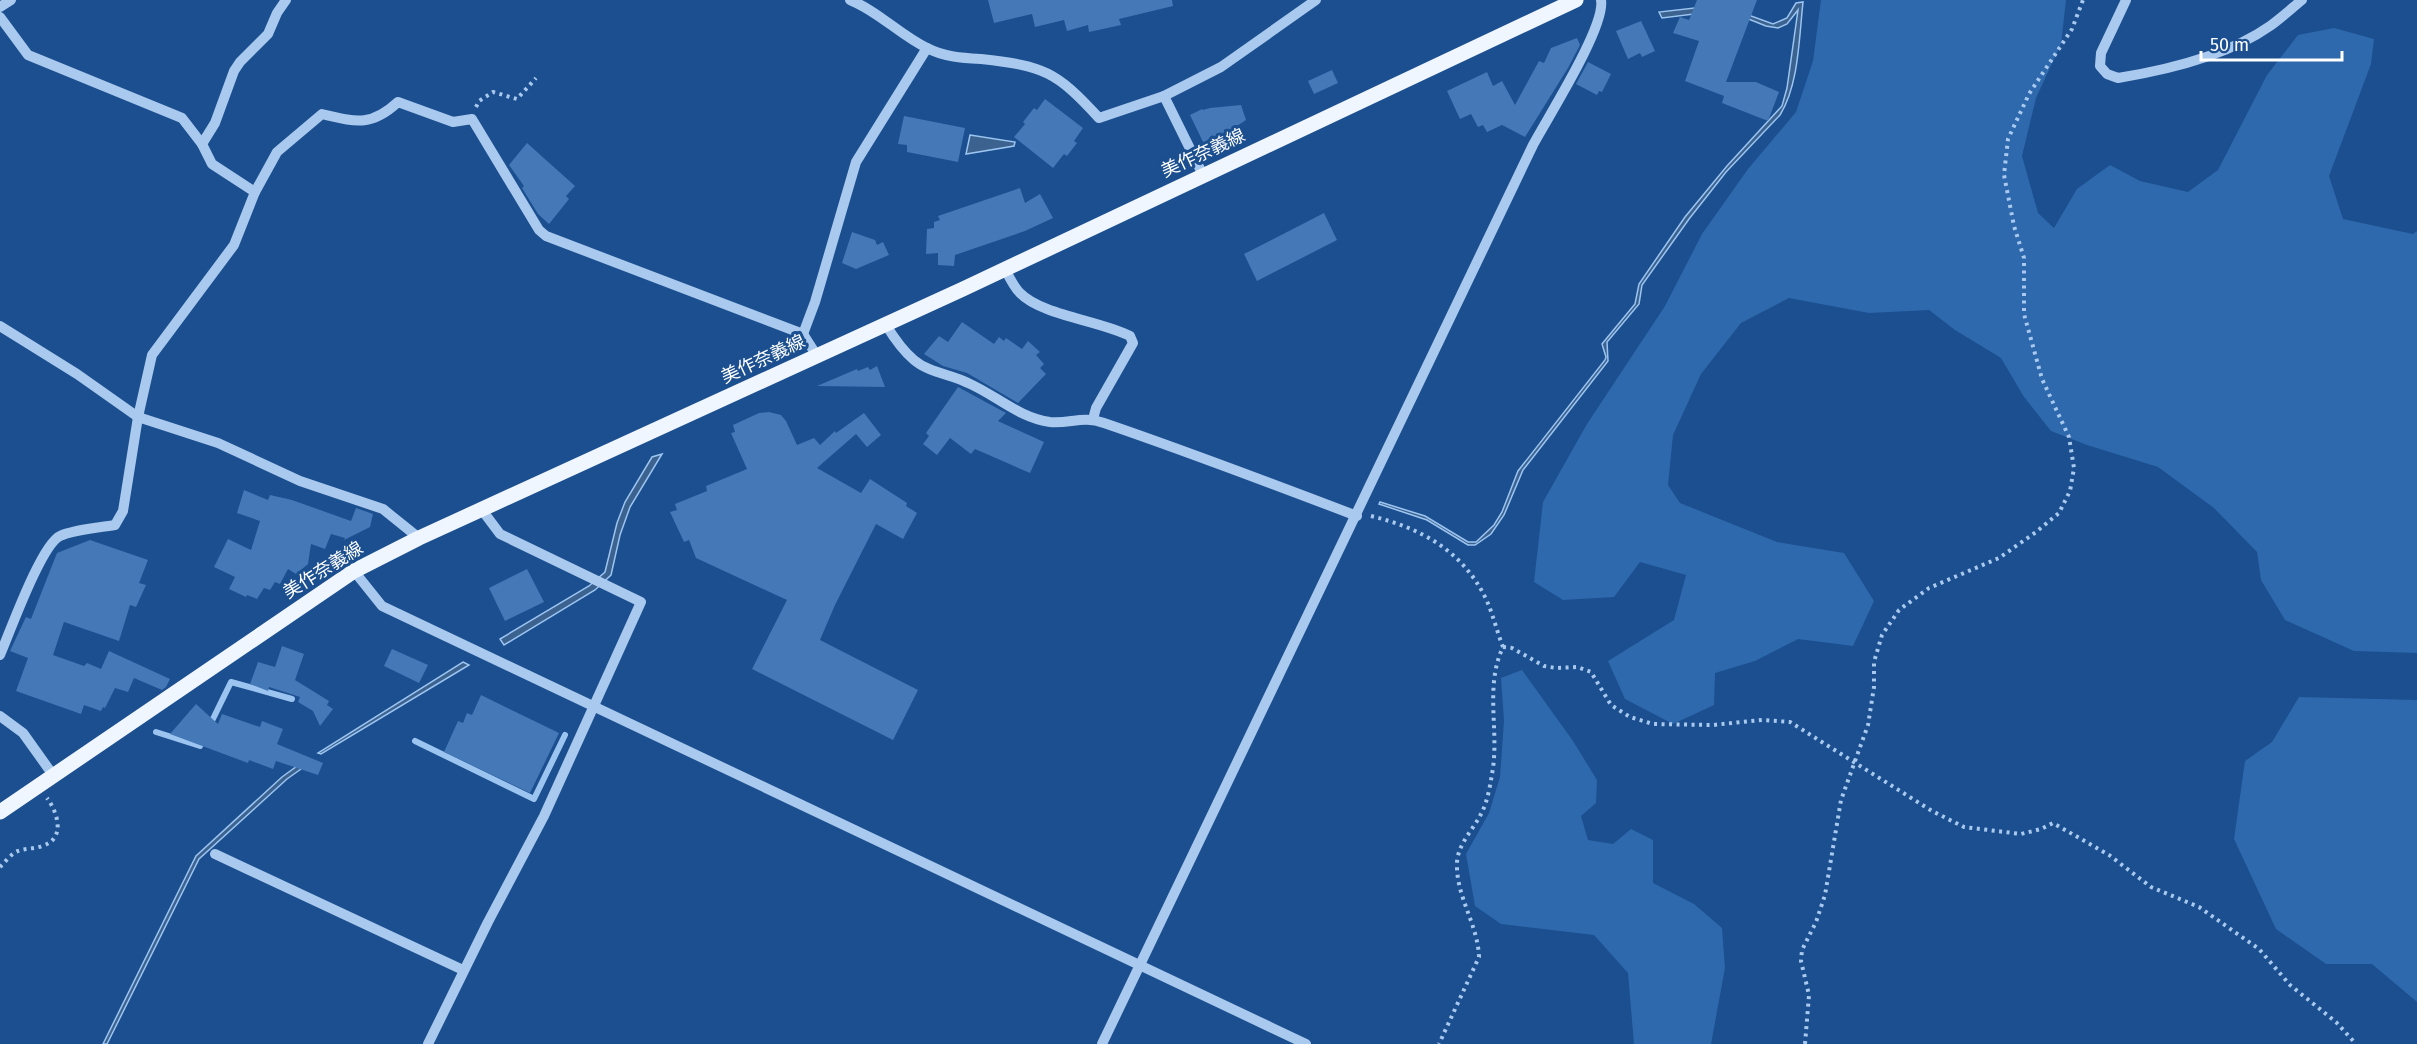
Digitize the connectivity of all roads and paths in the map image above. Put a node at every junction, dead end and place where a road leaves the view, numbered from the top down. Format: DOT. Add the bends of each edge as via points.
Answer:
graph roads {
  1 [pos="11,0"];
  2 [pos="286,0"];
  3 [pos="849,0"];
  4 [pos="1316,0"];
  5 [pos="1576,0"];
  6 [pos="1601,0"];
  7 [pos="2083,0"];
  8 [pos="2126,0"];
  9 [pos="2302,0"];
  10 [pos="0,8"];
  11 [pos="0,17"];
  12 [pos="927,48"];
  13 [pos="536,78"];
  14 [pos="1164,96"];
  15 [pos="472,119"];
  16 [pos="202,144"];
  17 [pos="1203,175"];
  18 [pos="255,192"];
  19 [pos="1005,269"];
  20 [pos="886,325"];
  21 [pos="0,326"];
  22 [pos="803,334"];
  23 [pos="817,356"];
  24 [pos="138,417"];
  25 [pos="1093,419"];
  26 [pos="482,510"];
  27 [pos="1357,516"];
  28 [pos="419,538"];
  29 [pos="354,571"];
  30 [pos="1503,647"];
  31 [pos="0,655"];
  32 [pos="594,706"];
  33 [pos="0,716"];
  34 [pos="1854,764"];
  35 [pos="53,775"];
  36 [pos="38,785"];
  37 [pos="0,812"];
  38 [pos="215,854"];
  39 [pos="0,867"];
  40 [pos="1140,965"];
  41 [pos="464,970"];
  42 [pos="428,1044"];
  43 [pos="1102,1044"];
  44 [pos="1306,1044"];
  45 [pos="1438,1044"];
  46 [pos="1805,1044"];
  47 [pos="2355,1044"];
  1 -- 10 [label="street"];
  2 -- 16 [label="street" via="268,34 234,71 215,123"];
  3 -- 12 [label="street"];
  4 -- 14 [label="street" via="1221,67"];
  5 -- 17 [label="main road, 美作奈義線"];
  6 -- 27 [label="street" via="1595,31 1533,145"];
  7 -- 34 [label="path" via="2072,29 2029,94 2008,139 2004,175 2024,258 2024,314 2042,379 2069,437 2074,468 2070,491 2059,513 2018,545 1999,558 1929,588 1899,610 1882,635 1874,662 1868,725"];
  8 -- 9 [label="street" via="2100,59 2107,74 2118,78 2235,46 2269,27"];
  11 -- 16 [label="street" via="28,55 174,113"];
  12 -- 14 [label="street" via="949,56 1022,63 1051,74 1072,89 1099,118"];
  12 -- 22 [label="street" via="856,162"];
  13 -- 15 [label="path" via="517,99 493,92 485,96"];
  14 -- 17 [label="street"];
  15 -- 18 [label="street" via="453,122 398,102 386,113 358,123 322,114 277,152"];
  15 -- 22 [label="street" via="546,236"];
  16 -- 18 [label="street" via="212,164"];
  17 -- 19 [label="main road, 美作奈義線"];
  18 -- 24 [label="street" via="234,245 152,355"];
  19 -- 20 [label="main road, 美作奈義線"];
  19 -- 25 [label="street" via="1020,294 1041,307 1130,336 1133,343"];
  20 -- 23 [label="main road, 美作奈義線"];
  20 -- 25 [label="street" via="897,344 915,361 972,384 1015,410 1049,422"];
  21 -- 24 [label="street"];
  22 -- 23 [label="street"];
  23 -- 26 [label="main road, 美作奈義線"];
  24 -- 28 [label="street" via="218,443 300,481 382,508"];
  24 -- 31 [label="street" via="123,511 115,525 61,536 51,543"];
  25 -- 27 [label="street"];
  26 -- 28 [label="main road, 美作奈義線"];
  26 -- 32 [label="street" via="500,534 641,602"];
  27 -- 30 [label="path" via="1397,522 1448,550 1473,576 1487,601"];
  27 -- 40 [label="street"];
  28 -- 29 [label="main road, 美作奈義線"];
  29 -- 32 [label="street" via="382,606"];
  29 -- 35 [label="main road, 美作奈義線"];
  30 -- 34 [label="path" via="1544,666 1577,667 1591,672 1611,705 1630,717 1653,724 1791,722"];
  30 -- 45 [label="path" via="1496,660 1493,681 1496,741 1492,774 1482,813 1456,862 1479,941 1479,957"];
  32 -- 40 [label="street"];
  32 -- 41 [label="street" via="544,816"];
  33 -- 35 [label="street" via="23,733"];
  34 -- 46 [label="path" via="1840,800 1825,895 1802,950 1809,994"];
  34 -- 47 [label="path" via="1964,827 2021,834 2053,823 2080,838 2151,887 2199,907 2259,949 2290,985 2336,1022"];
  35 -- 36 [label="main road, 美作奈義線"];
  36 -- 37 [label="main road, 美作奈義線"];
  36 -- 39 [label="path" via="56,810 57,834 50,843 17,851"];
  38 -- 41 [label="street"];
  40 -- 43 [label="street"];
  40 -- 44 [label="street"];
  41 -- 42 [label="street"];
}
